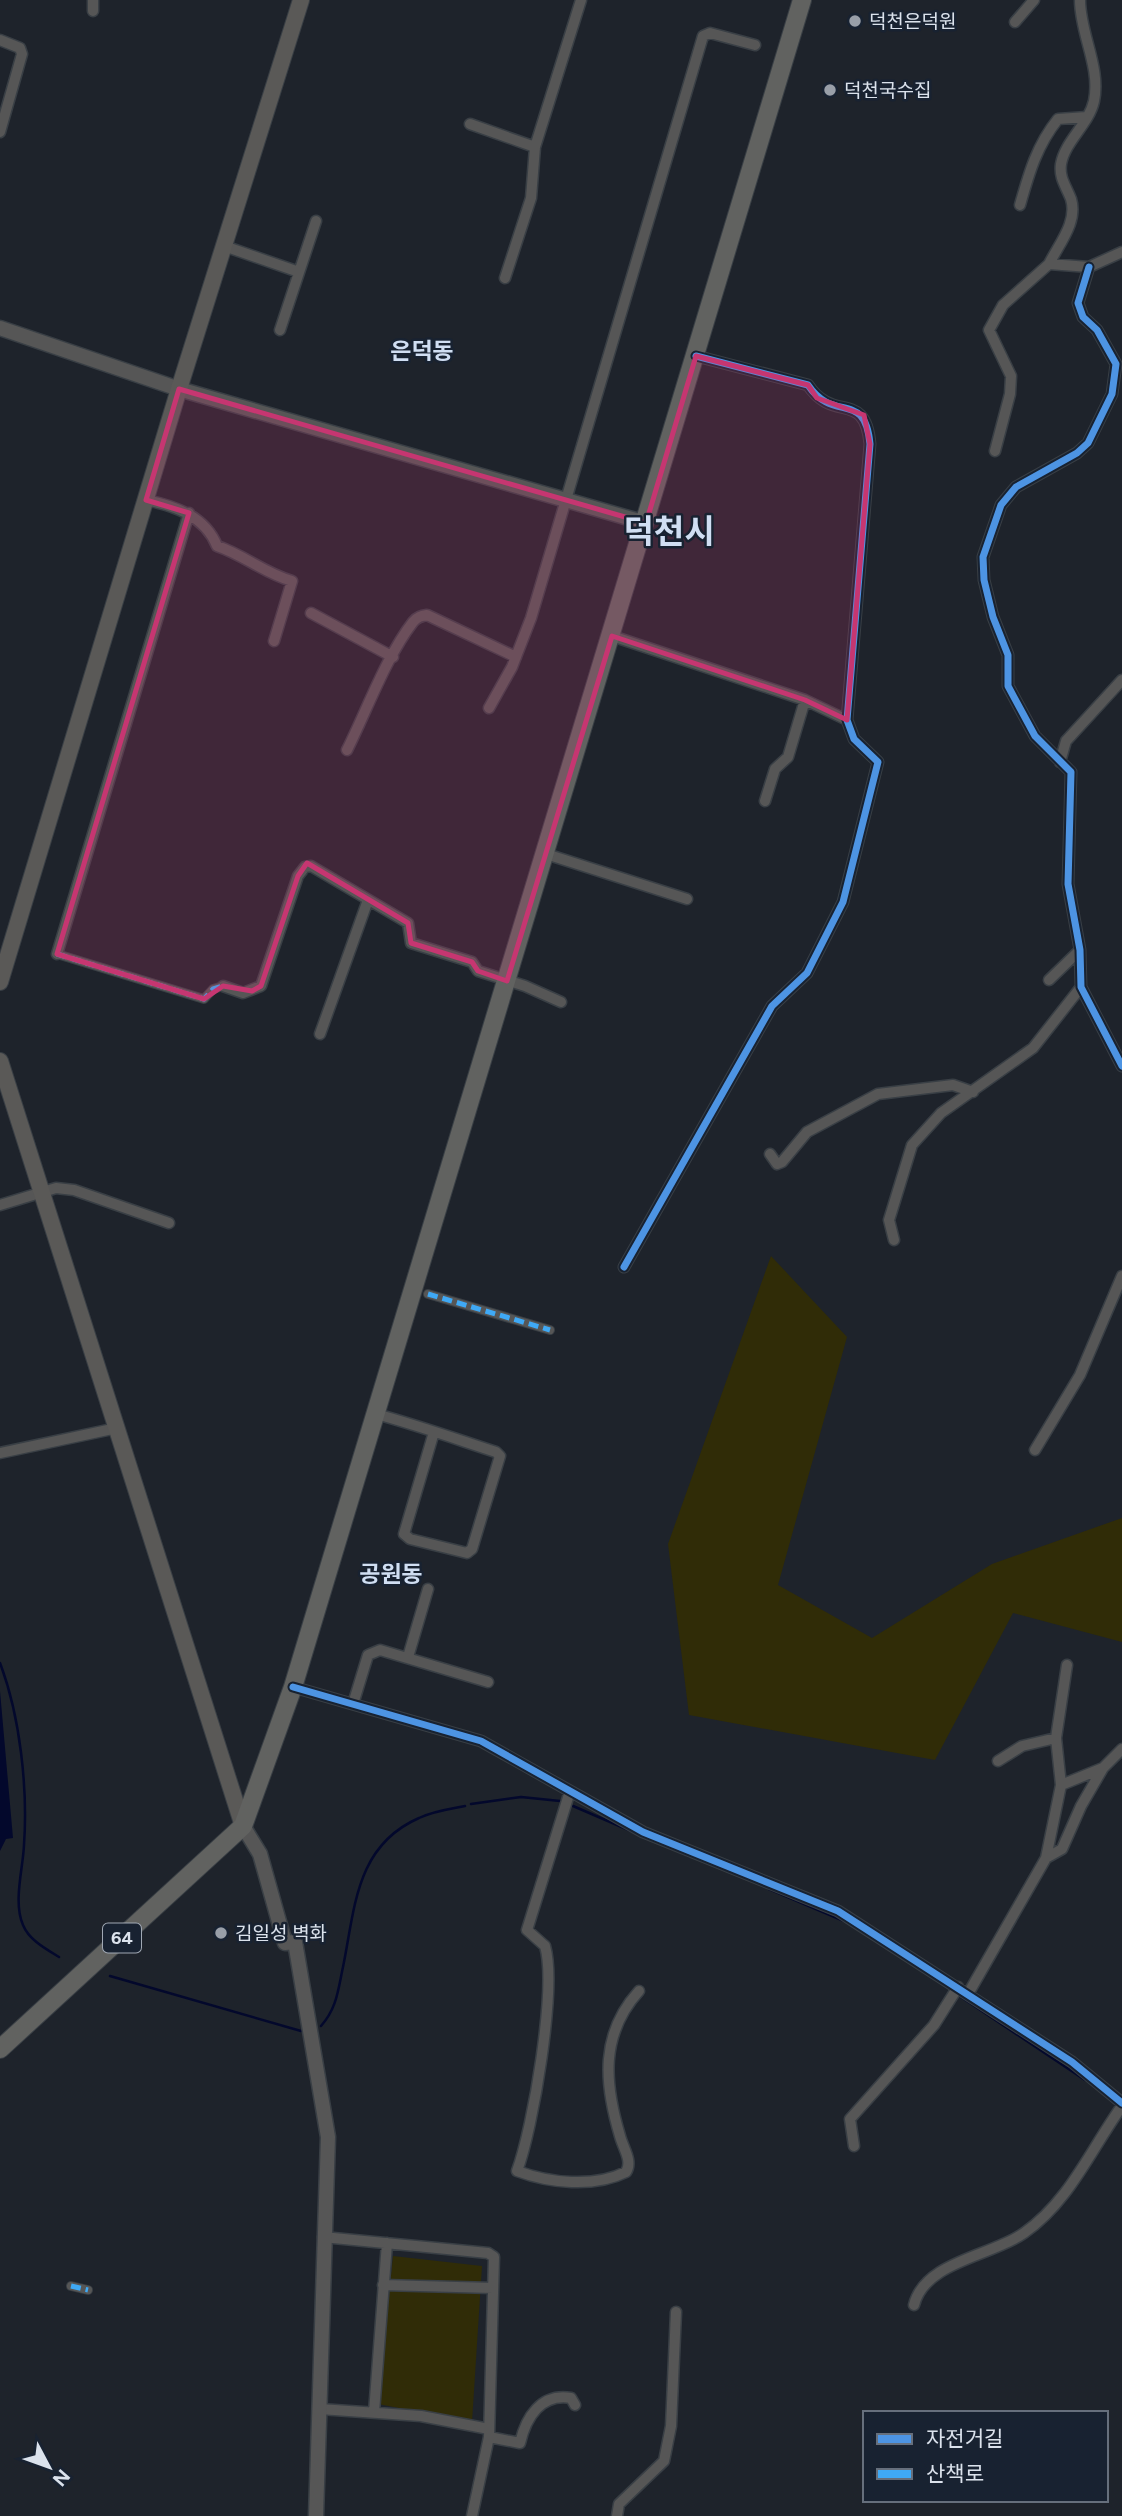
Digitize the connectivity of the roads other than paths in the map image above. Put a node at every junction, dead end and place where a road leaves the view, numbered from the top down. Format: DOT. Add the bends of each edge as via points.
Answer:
graph roads {
  1 [pos="301,0"];
  2 [pos="581,0"];
  3 [pos="802,0"];
  4 [pos="1034,0"];
  5 [pos="1080,0"];
  6 [pos="1015,22"];
  7 [pos="0,40"];
  8 [pos="755,45"];
  9 [pos="1087,117"];
  10 [pos="470,124"];
  11 [pos="0,132"];
  12 [pos="535,147"];
  13 [pos="1020,205"];
  14 [pos="316,221"];
  15 [pos="224,246"];
  16 [pos="1122,252"];
  17 [pos="1049,264"];
  18 [pos="1089,267"];
  19 [pos="299,272"];
  20 [pos="505,278"];
  21 [pos="0,328"];
  22 [pos="280,330"];
  23 [pos="696,356"];
  24 [pos="179,389"];
  25 [pos="995,451"];
  26 [pos="146,500"];
  27 [pos="564,500"];
  28 [pos="189,513"];
  29 [pos="646,523"];
  30 [pos="311,613"];
  31 [pos="612,636"];
  32 [pos="274,642"];
  33 [pos="393,657"];
  34 [pos="516,657"];
  35 [pos="1122,680"];
  36 [pos="805,700"];
  37 [pos="489,708"];
  38 [pos="847,720"];
  39 [pos="347,750"];
  40 [pos="1060,762"];
  41 [pos="765,801"];
  42 [pos="546,854"];
  43 [pos="368,900"];
  44 [pos="687,900"];
  45 [pos="1080,950"];
  46 [pos="57,954"];
  47 [pos="1049,980"];
  48 [pos="508,981"];
  49 [pos="0,982"];
  50 [pos="223,986"];
  51 [pos="1081,988"];
  52 [pos="561,1002"];
  53 [pos="320,1034"];
  54 [pos="0,1061"];
  55 [pos="1122,1066"];
  56 [pos="973,1092"];
  57 [pos="770,1154"];
  58 [pos="41,1191"];
  59 [pos="0,1205"];
  60 [pos="170,1223"];
  61 [pos="894,1240"];
  62 [pos="624,1267"];
  63 [pos="1121,1281"];
  64 [pos="428,1294"];
  65 [pos="550,1330"];
  66 [pos="376,1414"];
  67 [pos="117,1428"];
  68 [pos="434,1432"];
  69 [pos="1035,1450"];
  70 [pos="0,1453"];
  71 [pos="428,1588"];
  72 [pos="408,1657"];
  73 [pos="1067,1665"];
  74 [pos="488,1682"];
  75 [pos="293,1687"];
  76 [pos="353,1704"];
  77 [pos="1056,1738"];
  78 [pos="1122,1749"];
  79 [pos="998,1761"];
  80 [pos="1103,1768"];
  81 [pos="1061,1786"];
  82 [pos="570,1791"];
  83 [pos="243,1826"];
  84 [pos="1046,1858"];
  85 [pos="639,1991"];
  86 [pos="963,1991"];
  87 [pos="0,2049"];
  88 [pos="1122,2105"];
  89 [pos="854,2146"];
  90 [pos="323,2237"];
  91 [pos="387,2243"];
  92 [pos="383,2285"];
  93 [pos="71,2286"];
  94 [pos="493,2288"];
  95 [pos="88,2290"];
  96 [pos="914,2305"];
  97 [pos="676,2312"];
  98 [pos="575,2405"];
  99 [pos="320,2409"];
  100 [pos="374,2412"];
  101 [pos="489,2433"];
  102 [pos="316,2516"];
  103 [pos="472,2516"];
  104 [pos="617,2516"];
  1 -- 15 [label="main road"];
  2 -- 12 [label="street"];
  3 -- 23 [label="main road"];
  4 -- 6 [label="street"];
  5 -- 9 [label="street" via="1095,79"];
  7 -- 11 [label="street" via="20,48 22,54"];
  8 -- 27 [label="street" via="710,33 704,36"];
  9 -- 13 [label="street" via="1058,119 1044,136"];
  9 -- 17 [label="street" via="1062,159 1060,174 1072,202 1073,220"];
  10 -- 12 [label="street"];
  12 -- 20 [label="street" via="531,198"];
  14 -- 19 [label="street"];
  15 -- 19 [label="street"];
  15 -- 24 [label="main road"];
  16 -- 18 [label="street"];
  17 -- 18 [label="street"];
  17 -- 25 [label="street" via="1003,305 989,330 1011,376"];
  18 -- 40 [label="street" via="1078,303 1116,364 1112,394 1088,443 1016,487 1001,505 983,557 993,617 1008,655 1007,686 1035,736"];
  19 -- 22 [label="street"];
  21 -- 24 [label="street"];
  23 -- 29 [label="main road"];
  23 -- 38 [label="street" via="808,385 817,398 864,415 870,444"];
  24 -- 26 [label="main road"];
  24 -- 27 [label="street"];
  26 -- 28 [label="street"];
  26 -- 49 [label="main road"];
  27 -- 29 [label="street"];
  27 -- 34 [label="street"];
  28 -- 32 [label="street" via="216,546 292,581"];
  28 -- 46 [label="street"];
  29 -- 31 [label="main road"];
  30 -- 33 [label="street"];
  31 -- 36 [label="street"];
  31 -- 42 [label="main road"];
  33 -- 34 [label="street" via="414,620 427,615"];
  33 -- 39 [label="street"];
  34 -- 37 [label="street"];
  35 -- 40 [label="street" via="1066,741"];
  36 -- 38 [label="street"];
  36 -- 41 [label="street" via="788,757 775,769"];
  38 -- 62 [label="street" via="854,739 878,762 842,902 807,973 772,1006"];
  40 -- 45 [label="street" via="1071,772 1068,884"];
  42 -- 44 [label="street"];
  42 -- 48 [label="main road"];
  43 -- 48 [label="street" via="408,923 411,943 472,962 478,971"];
  43 -- 50 [label="street" via="312,866 305,867 261,986 243,993"];
  43 -- 53 [label="street"];
  45 -- 47 [label="street"];
  45 -- 51 [label="street"];
  46 -- 50 [label="street" via="204,999"];
  48 -- 52 [label="street"];
  48 -- 66 [label="main road"];
  51 -- 55 [label="street"];
  51 -- 56 [label="street" via="1033,1048"];
  54 -- 58 [label="main road"];
  56 -- 57 [label="street" via="953,1085 878,1094 807,1132 782,1162 777,1164"];
  56 -- 61 [label="street" via="941,1113 912,1145 889,1220"];
  58 -- 59 [label="street"];
  58 -- 60 [label="street" via="74,1190"];
  58 -- 67 [label="main road"];
  63 -- 69 [label="street" via="1080,1375"];
  64 -- 65 [label="street"];
  66 -- 68 [label="street"];
  66 -- 75 [label="main road"];
  67 -- 70 [label="street"];
  67 -- 83 [label="main road"];
  68 -- 68 [label="street" via="500,1456 467,1553 404,1534"];
  71 -- 72 [label="street"];
  72 -- 74 [label="street"];
  72 -- 76 [label="street" via="380,1650 368,1655"];
  73 -- 77 [label="street"];
  75 -- 76 [label="street"];
  75 -- 83 [label="main road"];
  76 -- 82 [label="street" via="481,1741"];
  77 -- 79 [label="street" via="1022,1746"];
  77 -- 81 [label="street"];
  78 -- 80 [label="street"];
  80 -- 81 [label="street"];
  80 -- 84 [label="street" via="1062,1849"];
  81 -- 84 [label="street"];
  82 -- 85 [label="street" via="527,1930 545,1946 550,1978 530,2130 517,2171 551,2182 626,2172 629,2161 616,2124 609,2054 616,2022"];
  82 -- 86 [label="street" via="643,1832 838,1911"];
  83 -- 87 [label="main road, 64"];
  83 -- 90 [label="street" via="260,1854 285,1943 295,1942 328,2137"];
  84 -- 86 [label="street"];
  86 -- 88 [label="street" via="1072,2062"];
  86 -- 89 [label="street" via="850,2119"];
  88 -- 96 [label="street" via="1051,2209 1023,2234 942,2272 922,2289"];
  90 -- 91 [label="street"];
  90 -- 99 [label="street"];
  91 -- 92 [label="street"];
  91 -- 94 [label="street" via="488,2253 494,2256"];
  92 -- 94 [label="street"];
  92 -- 100 [label="street"];
  93 -- 95 [label="street"];
  94 -- 101 [label="street"];
  97 -- 104 [label="street" via="671,2426 664,2461 618,2504"];
  98 -- 101 [label="street" via="571,2398 559,2396 532,2410 520,2443"];
  99 -- 100 [label="street"];
  99 -- 102 [label="street"];
  100 -- 101 [label="street" via="421,2416"];
  101 -- 103 [label="street"];
}
